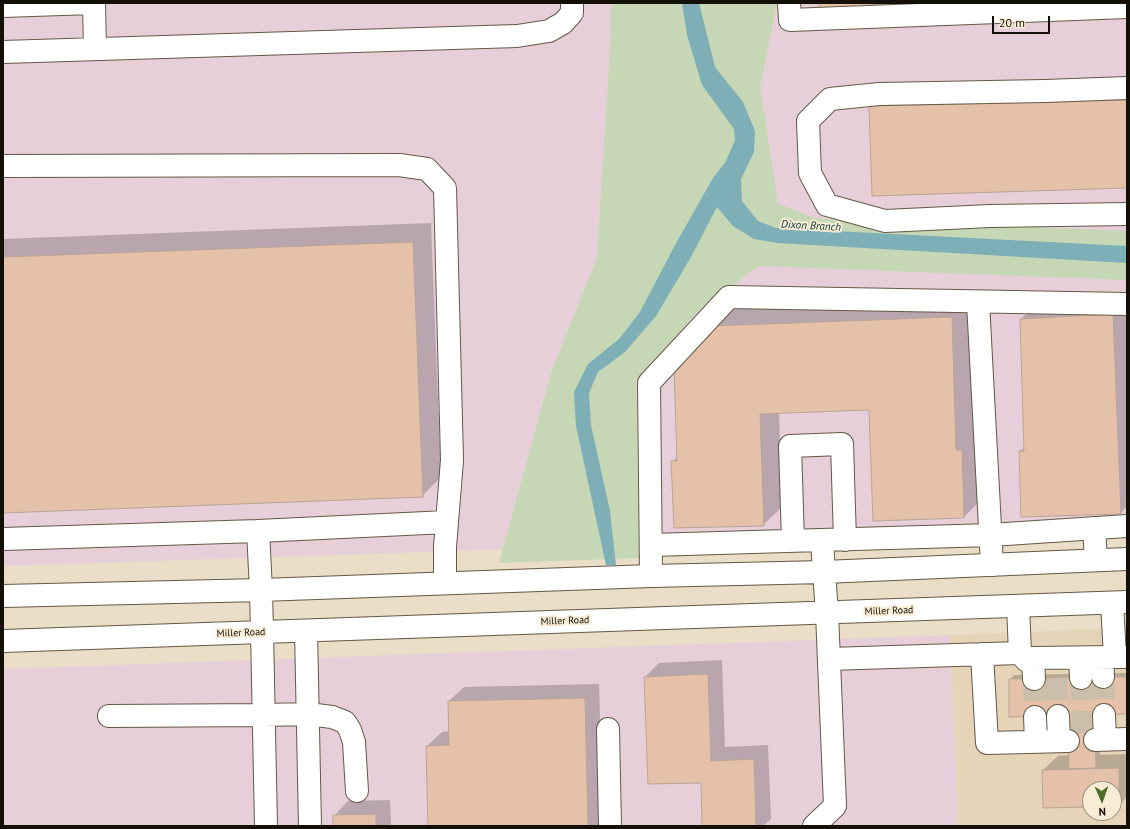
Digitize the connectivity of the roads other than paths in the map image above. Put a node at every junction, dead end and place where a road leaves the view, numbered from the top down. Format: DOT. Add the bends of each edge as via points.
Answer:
graph roads {
  1 [pos="93,3"];
  2 [pos="572,3"];
  3 [pos="789,3"];
  4 [pos="3,6"];
  5 [pos="1127,7"];
  6 [pos="96,49"];
  7 [pos="3,52"];
  8 [pos="1127,88"];
  9 [pos="3,166"];
  10 [pos="1127,214"];
  11 [pos="978,302"];
  12 [pos="1127,304"];
  13 [pos="447,522"];
  14 [pos="1127,526"];
  15 [pos="1094,528"];
  16 [pos="258,531"];
  17 [pos="991,535"];
  18 [pos="3,539"];
  19 [pos="845,540"];
  20 [pos="822,541"];
  21 [pos="793,542"];
  22 [pos="651,545"];
  23 [pos="1127,559"];
  24 [pos="1096,560"];
  25 [pos="992,565"];
  26 [pos="824,572"];
  27 [pos="652,576"];
  28 [pos="445,583"];
  29 [pos="261,590"];
  30 [pos="3,596"];
  31 [pos="1120,602"];
  32 [pos="1018,606"];
  33 [pos="827,613"];
  34 [pos="306,630"];
  35 [pos="262,632"];
  36 [pos="3,640"];
  37 [pos="982,654"];
  38 [pos="829,659"];
  39 [pos="1112,662"];
  40 [pos="1029,663"];
  41 [pos="308,714"];
  42 [pos="264,715"];
  43 [pos="1104,715"];
  44 [pos="109,716"];
  45 [pos="1058,716"];
  46 [pos="1035,717"];
  47 [pos="608,730"];
  48 [pos="1127,739"];
  49 [pos="1036,741"];
  50 [pos="357,791"];
  51 [pos="266,826"];
  52 [pos="310,826"];
  53 [pos="610,826"];
  54 [pos="814,826"];
  1 -- 4 [label="main road"];
  1 -- 6 [label="main road"];
  2 -- 6 [label="main road" via="572,13 563,23 549,31 516,36"];
  3 -- 5 [label="main road" via="790,20"];
  6 -- 7 [label="main road"];
  8 -- 10 [label="main road" via="1045,92 879,94 830,99 808,121 810,173 826,205 885,221"];
  9 -- 13 [label="main road" via="399,165 427,169 445,188 452,460"];
  11 -- 12 [label="main road"];
  11 -- 17 [label="main road"];
  11 -- 22 [label="main road" via="729,297 649,383"];
  13 -- 16 [label="main road"];
  13 -- 28 [label="main road"];
  14 -- 15 [label="main road"];
  15 -- 17 [label="main road"];
  15 -- 24 [label="main road"];
  16 -- 18 [label="main road"];
  16 -- 29 [label="main road"];
  17 -- 19 [label="main road"];
  17 -- 25 [label="main road"];
  19 -- 20 [label="main road"];
  19 -- 21 [label="main road" via="842,444 790,446"];
  20 -- 21 [label="main road"];
  20 -- 26 [label="main road"];
  21 -- 22 [label="main road"];
  22 -- 27 [label="main road"];
  23 -- 24 [label="main road"];
  24 -- 25 [label="main road"];
  25 -- 26 [label="main road"];
  26 -- 27 [label="main road"];
  26 -- 33 [label="main road"];
  27 -- 28 [label="main road"];
  28 -- 29 [label="main road"];
  29 -- 30 [label="main road"];
  29 -- 35 [label="main road"];
  31 -- 32 [label="main road, Miller Road"];
  31 -- 39 [label="main road"];
  32 -- 33 [label="main road, Miller Road"];
  32 -- 40 [label="main road"];
  33 -- 34 [label="main road, Miller Road"];
  33 -- 38 [label="main road"];
  34 -- 35 [label="main road, Miller Road"];
  34 -- 41 [label="main road"];
  35 -- 36 [label="main road, Miller Road"];
  35 -- 42 [label="main road"];
  37 -- 38 [label="main road"];
  37 -- 40 [label="main road"];
  37 -- 49 [label="main road" via="987,743"];
  38 -- 54 [label="main road" via="835,806"];
  39 -- 40 [label="main road" via="1081,668 1056,669"];
  41 -- 42 [label="main road"];
  41 -- 50 [label="main road" via="332,717 345,722 354,742"];
  41 -- 52 [label="main road"];
  42 -- 44 [label="main road"];
  42 -- 51 [label="main road"];
  43 -- 48 [label="main road" via="1100,739"];
  45 -- 49 [label="main road" via="1064,741"];
  46 -- 49 [label="main road"];
  47 -- 53 [label="main road"];
}
